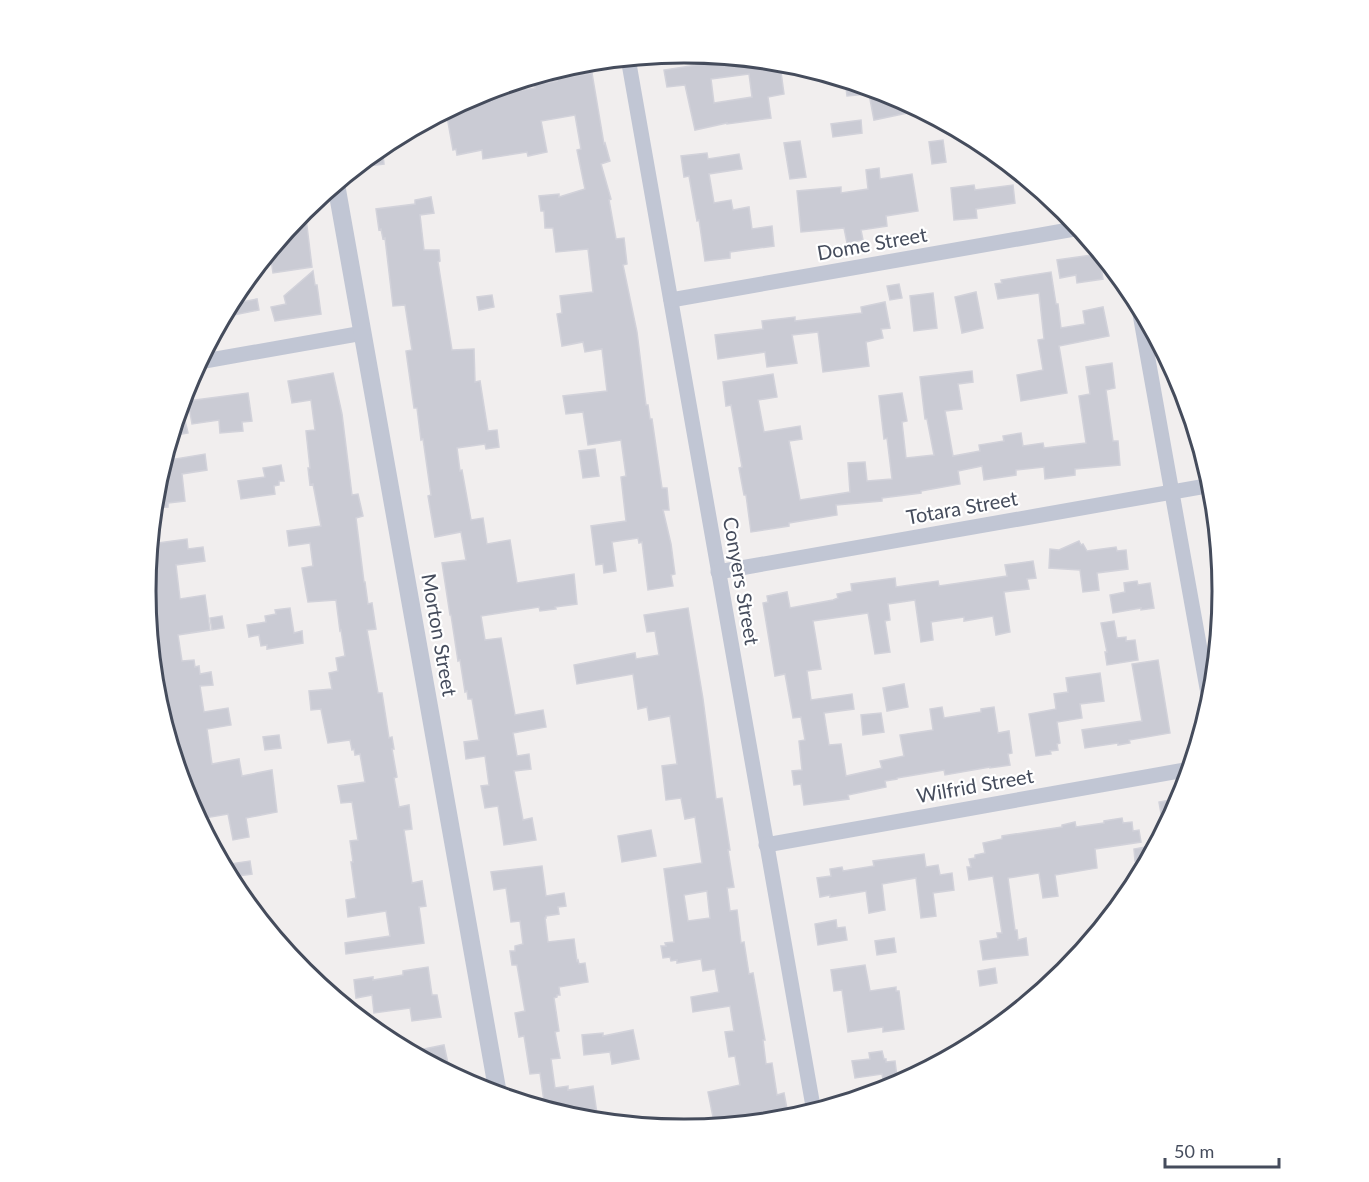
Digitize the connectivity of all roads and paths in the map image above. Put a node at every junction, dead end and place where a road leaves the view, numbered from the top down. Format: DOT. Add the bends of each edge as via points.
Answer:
graph roads {
  1 [pos="629,66"];
  2 [pos="338,193"];
  3 [pos="1069,230"];
  4 [pos="671,300"];
  5 [pos="1142,328"];
  6 [pos="363,333"];
  7 [pos="210,360"];
  8 [pos="1202,487"];
  9 [pos="1172,492"];
  10 [pos="718,572"];
  11 [pos="1205,677"];
  12 [pos="1180,771"];
  13 [pos="766,844"];
  14 [pos="496,1084"];
  15 [pos="812,1103"];
  1 -- 4 [label="street, Conyers Street"];
  2 -- 6 [label="street, Morton Street"];
  3 -- 4 [label="street, Dome Street"];
  4 -- 10 [label="street, Conyers Street"];
  5 -- 9 [label="street"];
  6 -- 7 [label="street"];
  6 -- 14 [label="street, Morton Street"];
  8 -- 9 [label="street, Totara Street"];
  9 -- 10 [label="street, Totara Street"];
  9 -- 11 [label="street"];
  10 -- 13 [label="street, Conyers Street"];
  12 -- 13 [label="street, Wilfrid Street"];
  13 -- 15 [label="street, Conyers Street"];
}
